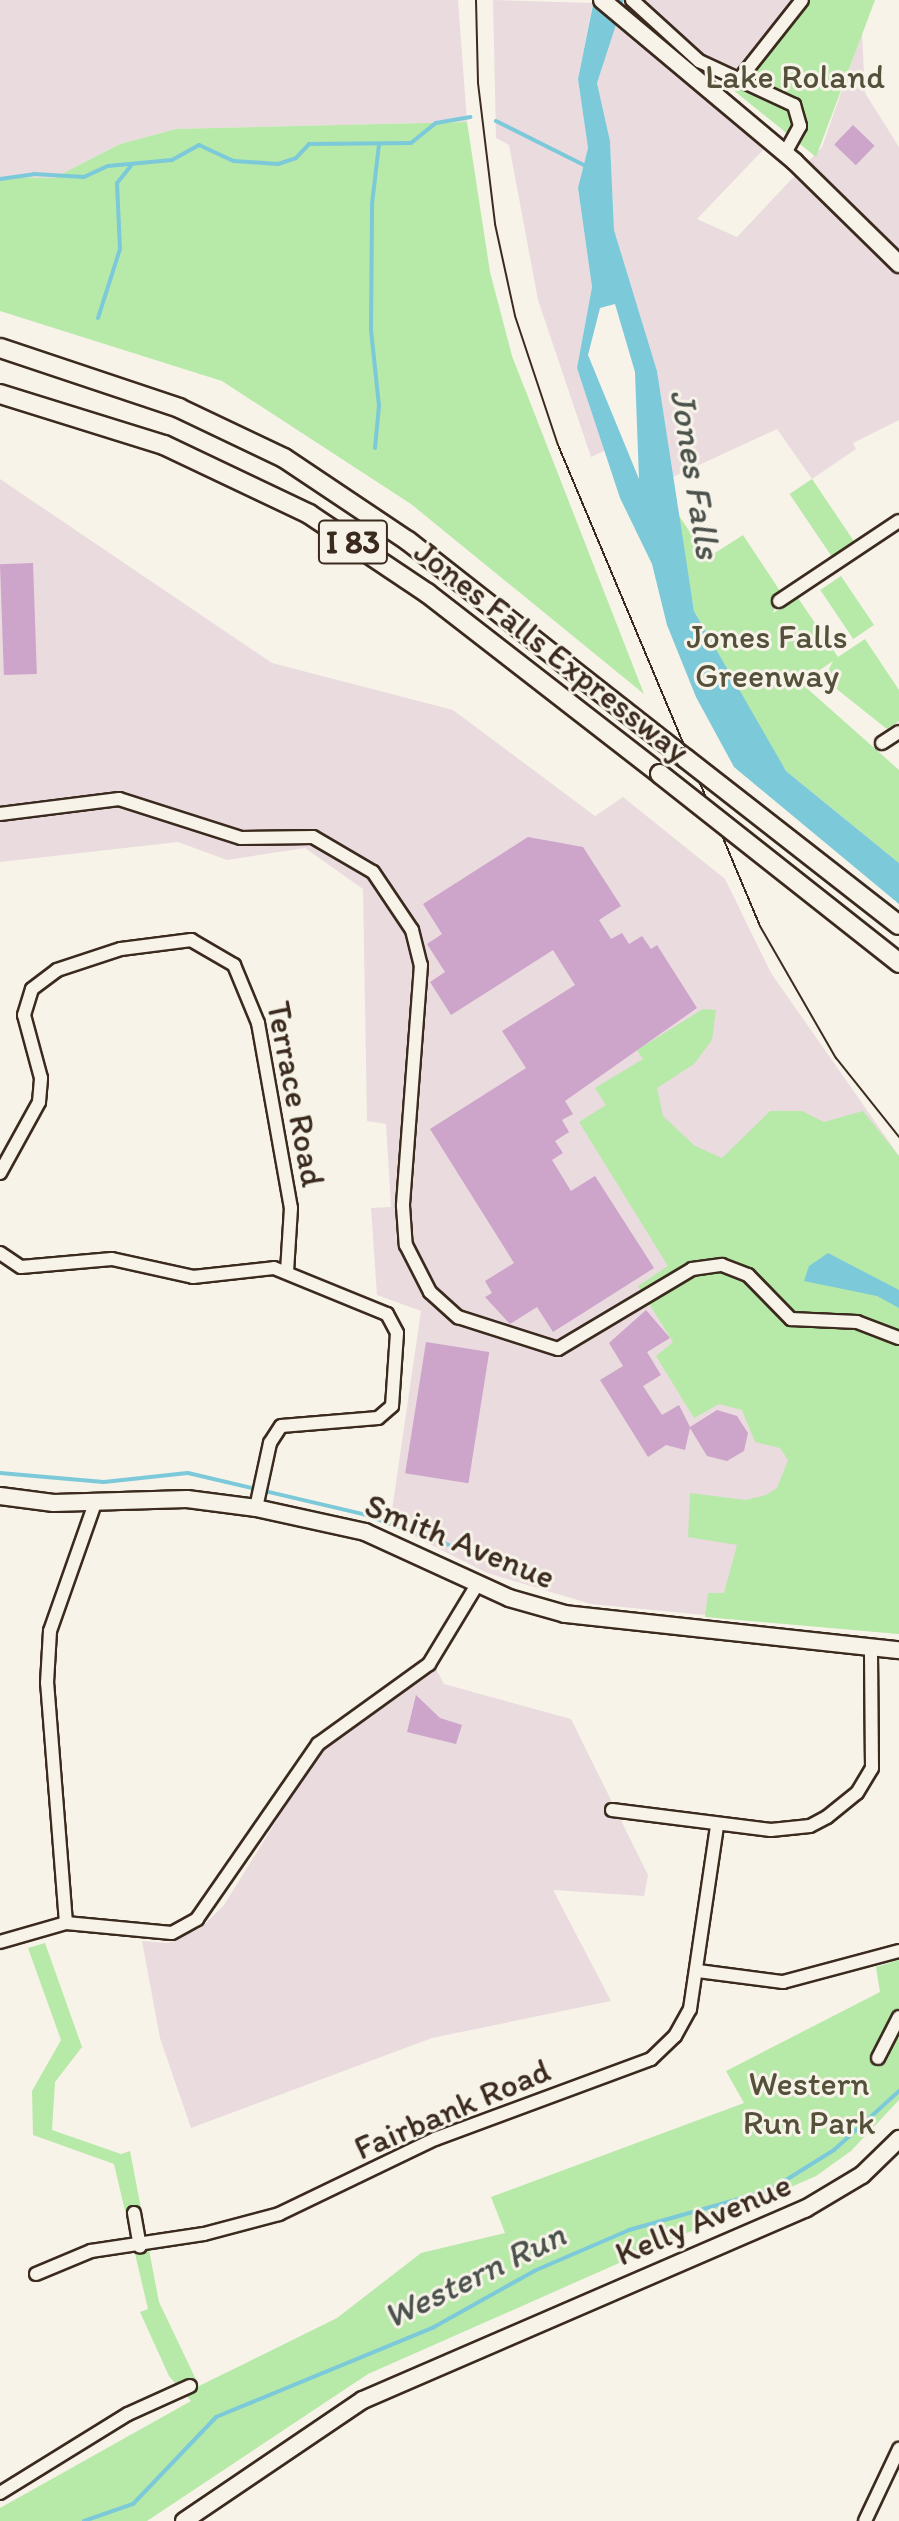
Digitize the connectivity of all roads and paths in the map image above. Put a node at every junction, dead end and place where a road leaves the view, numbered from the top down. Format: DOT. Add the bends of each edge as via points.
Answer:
graph roads {
  1 [pos="602,0"];
  2 [pos="632,0"];
  3 [pos="802,0"];
  4 [pos="738,81"];
  5 [pos="785,153"];
  6 [pos="899,264"];
  7 [pos="0,348"];
  8 [pos="0,394"];
  9 [pos="899,521"];
  10 [pos="779,601"];
  11 [pos="899,732"];
  12 [pos="882,743"];
  13 [pos="0,814"];
  14 [pos="899,925"];
  15 [pos="899,963"];
  16 [pos="0,1173"];
  17 [pos="0,1253"];
  18 [pos="287,1271"];
  19 [pos="899,1338"];
  20 [pos="0,1496"];
  21 [pos="95,1503"];
  22 [pos="256,1508"];
  23 [pos="478,1583"];
  24 [pos="899,1650"];
  25 [pos="871,1652"];
  26 [pos="612,1810"];
  27 [pos="717,1826"];
  28 [pos="66,1923"];
  29 [pos="0,1942"];
  30 [pos="899,1951"];
  31 [pos="698,1971"];
  32 [pos="899,2017"];
  33 [pos="878,2058"];
  34 [pos="899,2139"];
  35 [pos="134,2213"];
  36 [pos="140,2246"];
  37 [pos="36,2274"];
  38 [pos="190,2386"];
  39 [pos="899,2449"];
  40 [pos="0,2493"];
  41 [pos="184,2521"];
  42 [pos="865,2521"];
  1 -- 5 [label="main road"];
  2 -- 4 [label="street" via="699,61"];
  3 -- 4 [label="street"];
  4 -- 5 [label="street" via="794,105 800,126"];
  5 -- 6 [label="main road"];
  7 -- 14 [label="highway, Jones Falls Expressway / I 83, bridge" via="112,381 284,458 408,541"];
  8 -- 15 [label="highway, Jones Falls Expressway / I 83, bridge" via="164,445 309,514 427,593"];
  9 -- 10 [label="street"];
  11 -- 12 [label="street"];
  13 -- 19 [label="street" via="119,799 241,838 313,837 373,872 412,930 421,965 406,1245 430,1292 458,1317 558,1349 692,1269 722,1265 748,1275 791,1319 857,1322"];
  16 -- 18 [label="street, Terrace Road" via="39,1102 41,1078 24,1015 32,989 57,970 121,949 191,940 234,965 257,1019 291,1208"];
  17 -- 18 [label="street" via="21,1267 112,1259 193,1277 257,1267"];
  18 -- 22 [label="street" via="387,1314 397,1333 398,1388 392,1406 378,1418 281,1426 270,1443"];
  20 -- 21 [label="main road, Smith Avenue"];
  21 -- 22 [label="main road, Smith Avenue" via="164,1498"];
  21 -- 28 [label="street" via="50,1631 48,1711"];
  22 -- 23 [label="main road, Smith Avenue" via="365,1532"];
  23 -- 25 [label="main road, Smith Avenue" via="534,1606 598,1620"];
  23 -- 28 [label="street" via="429,1664 318,1744 197,1919 172,1933"];
  24 -- 25 [label="main road, Smith Avenue"];
  25 -- 27 [label="street" via="872,1768 857,1793 801,1828"];
  26 -- 27 [label="street"];
  27 -- 31 [label="street, Fairbank Road"];
  28 -- 29 [label="street"];
  30 -- 31 [label="street" via="783,1982"];
  31 -- 36 [label="street, Fairbank Road" via="690,2009 675,2036 635,2067 435,2139 279,2214"];
  32 -- 33 [label="street"];
  34 -- 41 [label="main road, Kelly Avenue" via="862,2175 805,2209 363,2400"];
  35 -- 36 [label="street"];
  36 -- 37 [label="street, Fairbank Road" via="91,2251"];
  38 -- 40 [label="street" via="128,2414"];
  39 -- 42 [label="street"];
}
